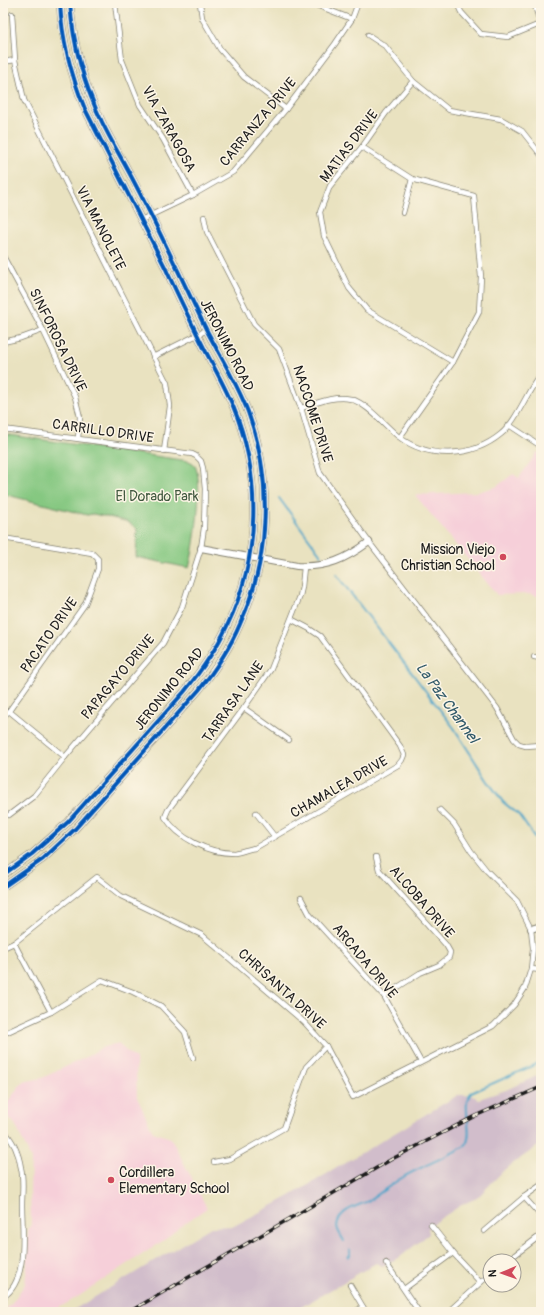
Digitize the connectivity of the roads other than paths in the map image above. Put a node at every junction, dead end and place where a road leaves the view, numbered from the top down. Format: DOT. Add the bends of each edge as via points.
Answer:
graph roads {
  1 [pos="60,3"];
  2 [pos="70,3"];
  3 [pos="115,3"];
  4 [pos="200,3"];
  5 [pos="311,3"];
  6 [pos="358,3"];
  7 [pos="457,3"];
  8 [pos="534,3"];
  9 [pos="12,14"];
  10 [pos="352,19"];
  11 [pos="541,24"];
  12 [pos="368,35"];
  13 [pos="15,60"];
  14 [pos="3,62"];
  15 [pos="413,82"];
  16 [pos="286,109"];
  17 [pos="362,147"];
  18 [pos="541,155"];
  19 [pos="412,179"];
  20 [pos="193,195"];
  21 [pos="403,213"];
  22 [pos="151,215"];
  23 [pos="204,217"];
  24 [pos="141,220"];
  25 [pos="3,256"];
  26 [pos="43,330"];
  27 [pos="207,330"];
  28 [pos="197,334"];
  29 [pos="3,342"];
  30 [pos="153,357"];
  31 [pos="453,362"];
  32 [pos="541,374"];
  33 [pos="301,408"];
  34 [pos="509,426"];
  35 [pos="3,429"];
  36 [pos="78,438"];
  37 [pos="400,438"];
  38 [pos="541,446"];
  39 [pos="164,451"];
  40 [pos="199,459"];
  41 [pos="3,538"];
  42 [pos="369,542"];
  43 [pos="201,548"];
  44 [pos="249,557"];
  45 [pos="260,560"];
  46 [pos="304,567"];
  47 [pos="291,619"];
  48 [pos="534,657"];
  49 [pos="541,658"];
  50 [pos="244,708"];
  51 [pos="9,711"];
  52 [pos="3,717"];
  53 [pos="290,740"];
  54 [pos="541,745"];
  55 [pos="65,756"];
  56 [pos="440,810"];
  57 [pos="256,813"];
  58 [pos="9,815"];
  59 [pos="165,817"];
  60 [pos="275,837"];
  61 [pos="376,857"];
  62 [pos="3,875"];
  63 [pos="3,887"];
  64 [pos="301,898"];
  65 [pos="541,926"];
  66 [pos="531,928"];
  67 [pos="14,944"];
  68 [pos="3,948"];
  69 [pos="531,969"];
  70 [pos="541,970"];
  71 [pos="384,996"];
  72 [pos="51,1012"];
  73 [pos="3,1034"];
  74 [pos="326,1046"];
  75 [pos="193,1058"];
  76 [pos="421,1062"];
  77 [pos="3,1130"];
  78 [pos="214,1162"];
  79 [pos="541,1185"];
  80 [pos="524,1197"];
  81 [pos="541,1216"];
  82 [pos="431,1225"];
  83 [pos="484,1231"];
  84 [pos="541,1235"];
  85 [pos="453,1253"];
  86 [pos="518,1253"];
  87 [pos="386,1263"];
  88 [pos="480,1282"];
  89 [pos="350,1285"];
  90 [pos="404,1289"];
  91 [pos="3,1297"];
  92 [pos="363,1307"];
  93 [pos="355,1312"];
  94 [pos="366,1312"];
  95 [pos="419,1312"];
  96 [pos="448,1312"];
  1 -- 24 [label="main road, JERONIMO ROAD" via="65,48 79,94"];
  2 -- 22 [label="main road, JERONIMO ROAD" via="76,46 89,92"];
  3 -- 20 [label="street, VIA ZARAGOSA" via="122,60 140,105 163,139"];
  4 -- 16 [label="street" via="202,18 220,49 244,77"];
  5 -- 10 [label="street"];
  6 -- 10 [label="street, CARRANZA DRIVE"];
  7 -- 11 [label="street" via="461,12 481,34 508,37"];
  8 -- 11 [label="street"];
  9 -- 13 [label="street, VIA MANOLETE"];
  10 -- 16 [label="street, CARRANZA DRIVE"];
  12 -- 15 [label="street" via="385,46"];
  13 -- 14 [label="street"];
  13 -- 30 [label="street, VIA MANOLETE" via="24,100"];
  15 -- 17 [label="street, MATIAS DRIVE" via="386,113"];
  15 -- 18 [label="street" via="449,110 500,119 517,128"];
  16 -- 20 [label="street, CARRANZA DRIVE" via="233,172"];
  17 -- 19 [label="street"];
  17 -- 31 [label="street, MATIAS DRIVE" via="330,186 320,212 324,236 349,288 367,310"];
  19 -- 21 [label="street"];
  19 -- 31 [label="street" via="474,196 481,277 478,312"];
  20 -- 22 [label="street, CARRANZA DRIVE"];
  22 -- 24 [label="street, CARRANZA DRIVE"];
  22 -- 27 [label="main road, JERONIMO ROAD"];
  23 -- 33 [label="street, NACCOME DRIVE" via="207,232 254,324 279,349"];
  24 -- 28 [label="main road, JERONIMO ROAD"];
  25 -- 26 [label="street, SINFOROSA DRIVE"];
  26 -- 29 [label="street"];
  26 -- 36 [label="street, SINFOROSA DRIVE" via="75,397 80,417"];
  27 -- 28 [label="street"];
  27 -- 45 [label="main road, JERONIMO ROAD" via="243,401 258,450 263,475 264,506"];
  28 -- 30 [label="street"];
  28 -- 44 [label="main road, JERONIMO ROAD" via="230,398 246,444 253,499"];
  30 -- 39 [label="street, VIA MANOLETE" via="167,383 170,403"];
  31 -- 37 [label="street"];
  32 -- 34 [label="street"];
  33 -- 37 [label="street" via="331,399 351,400 365,407"];
  33 -- 42 [label="street, NACCOME DRIVE" via="320,473"];
  34 -- 37 [label="street" via="484,445 467,451 422,450"];
  34 -- 38 [label="street"];
  35 -- 36 [label="street, CARRILLO DRIVE"];
  36 -- 39 [label="street, CARRILLO DRIVE"];
  39 -- 40 [label="street, CARRILLO DRIVE" via="192,454"];
  40 -- 43 [label="street, PAPAGAYO DRIVE" via="203,468 205,489"];
  41 -- 51 [label="street, PACATO DRIVE" via="83,550 92,553 98,559 98,569 85,604"];
  42 -- 46 [label="street" via="340,560 321,566"];
  42 -- 54 [label="street, NACCOME DRIVE" via="497,708 518,744"];
  43 -- 44 [label="street"];
  43 -- 55 [label="street, PAPAGAYO DRIVE" via="182,607 163,643"];
  44 -- 45 [label="street"];
  44 -- 62 [label="main road, JERONIMO ROAD" via="227,626 202,670 68,822 32,854"];
  45 -- 46 [label="street"];
  45 -- 63 [label="main road, JERONIMO ROAD" via="240,624 214,670 199,690 75,829 43,859"];
  46 -- 47 [label="street, TARRASA LANE" via="302,587"];
  47 -- 50 [label="street, TARRASA LANE" via="271,670"];
  47 -- 60 [label="street, CHAMALEA DRIVE" via="320,636 404,755 398,765"];
  48 -- 49 [label="street"];
  50 -- 53 [label="street"];
  50 -- 59 [label="street, TARRASA LANE"];
  51 -- 52 [label="street, PACATO DRIVE"];
  51 -- 55 [label="street"];
  55 -- 58 [label="street, PAPAGAYO DRIVE" via="34,796"];
  56 -- 66 [label="street" via="454,824 487,871 517,901"];
  57 -- 60 [label="street"];
  59 -- 60 [label="street, CHAMALEA DRIVE" via="189,840 204,848 218,851 235,853 255,848"];
  61 -- 71 [label="street, ALCOBA DRIVE" via="379,870 450,952 449,957 440,965 420,973"];
  64 -- 71 [label="street, ARCADA DRIVE" via="310,915"];
  65 -- 66 [label="street"];
  66 -- 69 [label="street, CHRISANTA DRIVE"];
  67 -- 68 [label="street, CHRISANTA DRIVE"];
  67 -- 72 [label="street"];
  67 -- 74 [label="street, CHRISANTA DRIVE" via="97,877 121,896 202,934 304,1022"];
  69 -- 70 [label="street"];
  69 -- 76 [label="street, CHRISANTA DRIVE" via="525,988 514,1005 493,1026"];
  71 -- 76 [label="street, ARCADA DRIVE"];
  72 -- 73 [label="street"];
  72 -- 75 [label="street" via="102,980 161,1006 185,1032"];
  74 -- 76 [label="street, CHRISANTA DRIVE" via="352,1097"];
  74 -- 78 [label="street" via="306,1067 284,1128 230,1159"];
  77 -- 91 [label="street" via="16,1150 22,1170 22,1260 14,1287"];
  79 -- 80 [label="street"];
  80 -- 81 [label="street"];
  80 -- 83 [label="street"];
  82 -- 85 [label="street"];
  84 -- 86 [label="street"];
  85 -- 88 [label="street"];
  85 -- 90 [label="street"];
  87 -- 90 [label="street"];
  88 -- 96 [label="street"];
  89 -- 92 [label="street"];
  90 -- 95 [label="street"];
  92 -- 93 [label="street"];
  92 -- 94 [label="street"];
}
